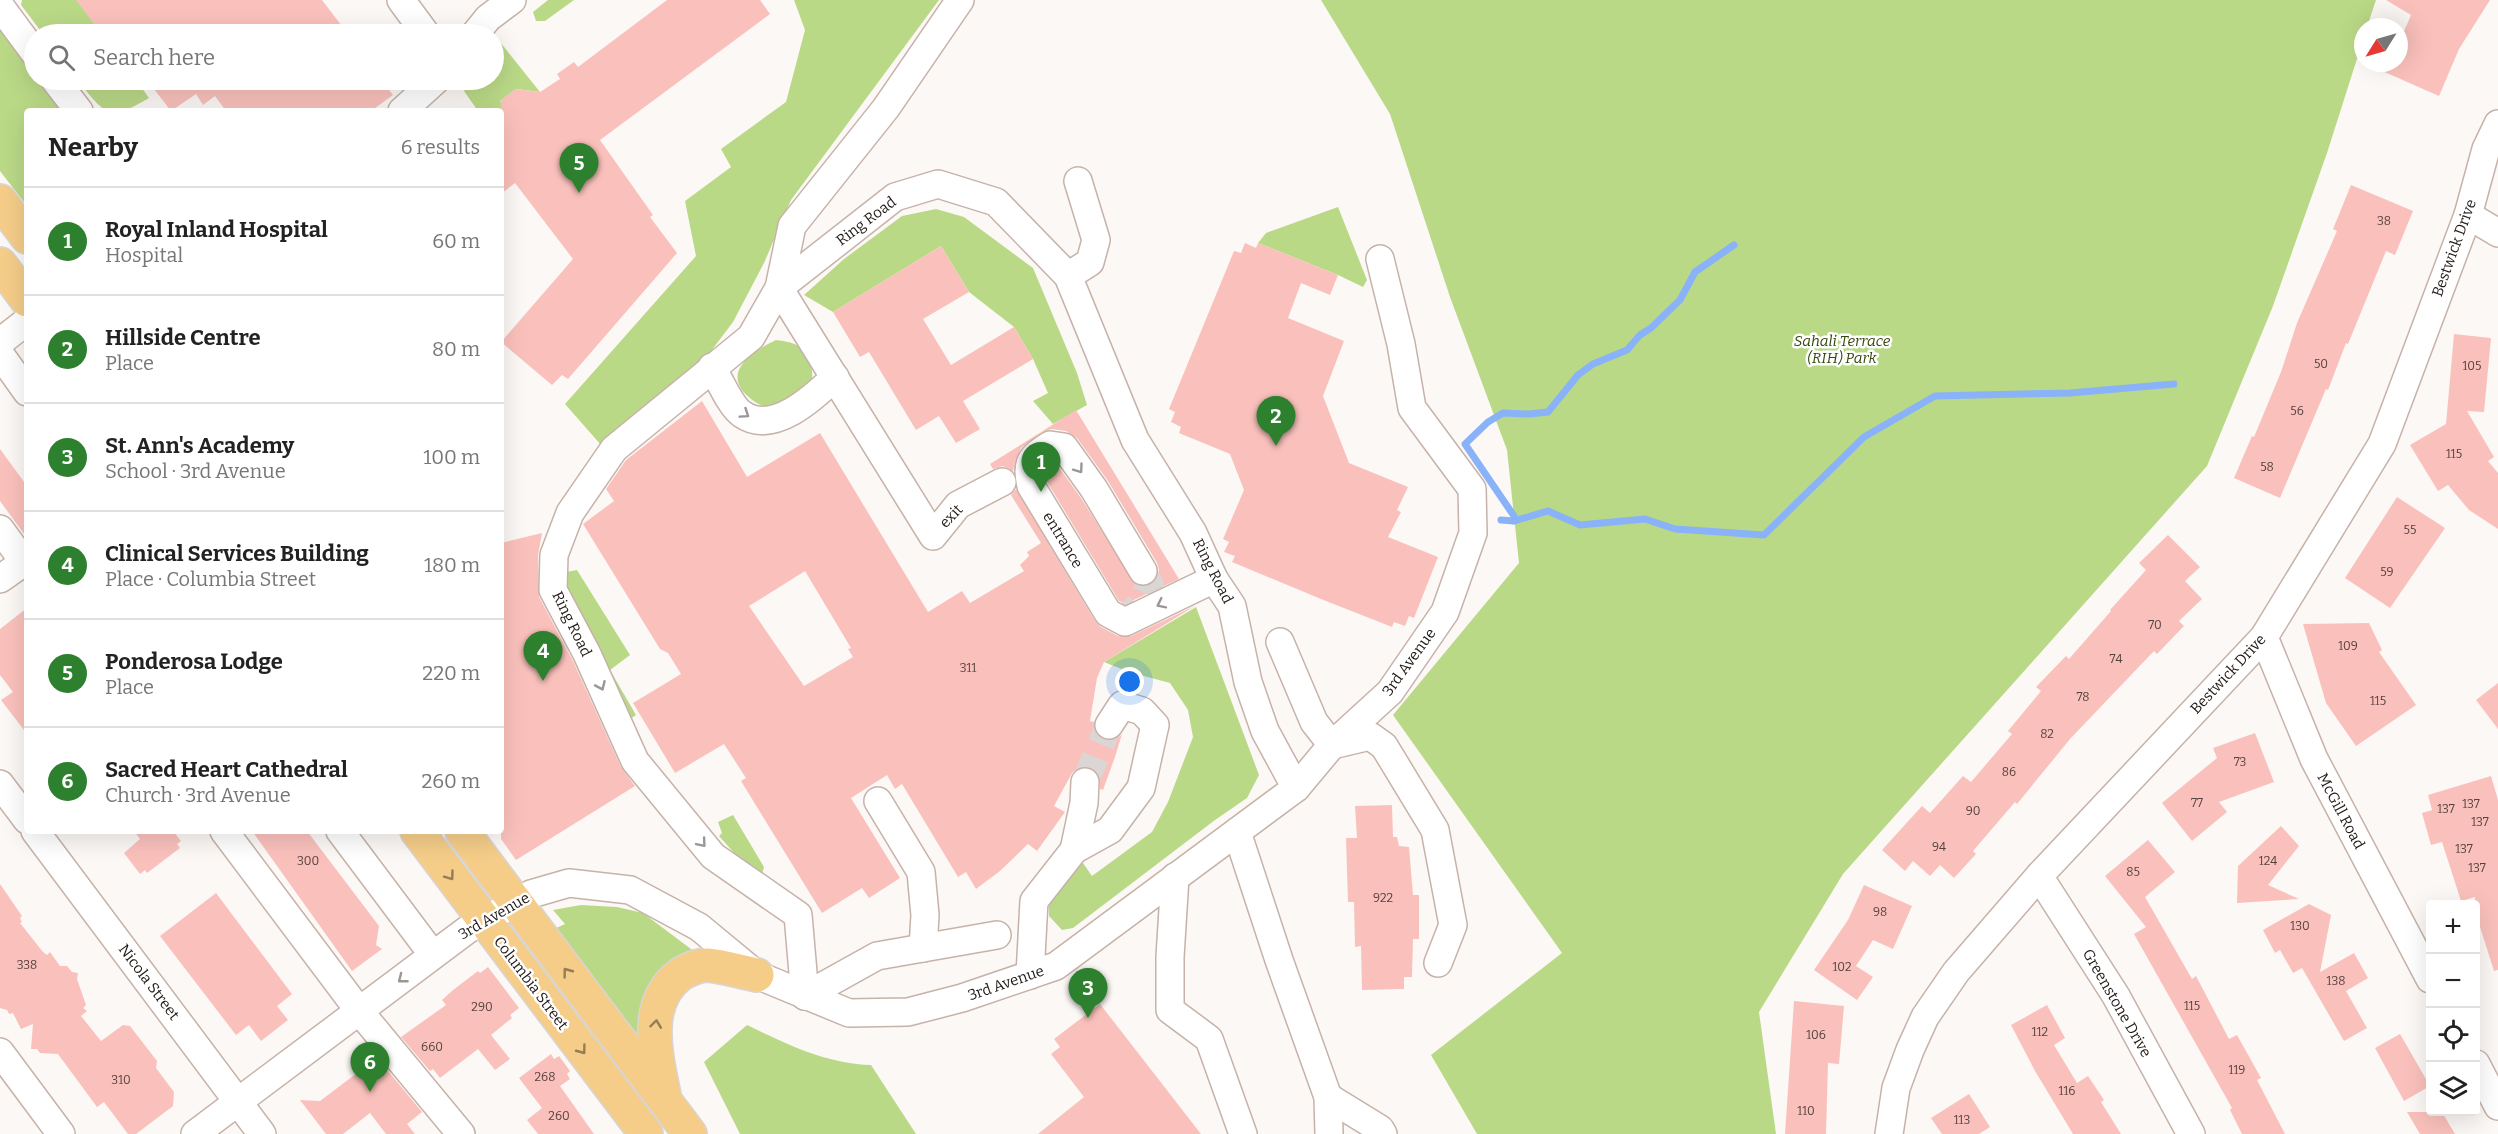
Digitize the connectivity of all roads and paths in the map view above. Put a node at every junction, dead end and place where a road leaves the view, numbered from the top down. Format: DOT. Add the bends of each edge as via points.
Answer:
graph roads {
  1 [pos="401,0"];
  2 [pos="512,0"];
  3 [pos="960,0"];
  4 [pos="0,6"];
  5 [pos="419,24"];
  6 [pos="483,24"];
  7 [pos="24,38"];
  8 [pos="63,90"];
  9 [pos="425,90"];
  10 [pos="77,108"];
  11 [pos="405,108"];
  12 [pos="2498,124"];
  13 [pos="1078,181"];
  14 [pos="0,201"];
  15 [pos="2468,215"];
  16 [pos="24,233"];
  17 [pos="2498,233"];
  18 [pos="1380,260"];
  19 [pos="0,264"];
  20 [pos="1068,276"];
  21 [pos="779,288"];
  22 [pos="24,296"];
  23 [pos="24,323"];
  24 [pos="0,342"];
  25 [pos="0,354"];
  26 [pos="712,367"];
  27 [pos="834,377"];
  28 [pos="24,388"];
  29 [pos="1002,482"];
  30 [pos="0,529"];
  31 [pos="24,559"];
  32 [pos="24,563"];
  33 [pos="1143,571"];
  34 [pos="0,579"];
  35 [pos="1214,579"];
  36 [pos="2264,637"];
  37 [pos="1280,642"];
  38 [pos="1108,725"];
  39 [pos="1332,745"];
  40 [pos="1085,782"];
  41 [pos="0,784"];
  42 [pos="1296,788"];
  43 [pos="878,801"];
  44 [pos="24,816"];
  45 [pos="1237,832"];
  46 [pos="37,834"];
  47 [pos="226,834"];
  48 [pos="342,834"];
  49 [pos="419,834"];
  50 [pos="464,834"];
  51 [pos="1074,850"];
  52 [pos="2038,876"];
  53 [pos="1175,878"];
  54 [pos="514,902"];
  55 [pos="483,920"];
  56 [pos="997,935"];
  57 [pos="923,948"];
  58 [pos="433,956"];
  59 [pos="1437,963"];
  60 [pos="2426,971"];
  61 [pos="757,975"];
  62 [pos="1030,975"];
  63 [pos="805,996"];
  64 [pos="360,1012"];
  65 [pos="0,1052"];
  66 [pos="2480,1073"];
  67 [pos="1328,1097"];
  68 [pos="239,1102"];
  69 [pos="666,1102"];
  70 [pos="2498,1106"];
  71 [pos="61,1134"];
  72 [pos="195,1134"];
  73 [pos="262,1134"];
  74 [pos="461,1134"];
  75 [pos="646,1134"];
  76 [pos="690,1134"];
  77 [pos="1243,1134"];
  78 [pos="1329,1134"];
  79 [pos="1383,1134"];
  80 [pos="1889,1134"];
  81 [pos="2191,1134"];
  1 -- 5 [label="street"];
  2 -- 6 [label="street"];
  3 -- 21 [label="street" via="885,108 792,226"];
  4 -- 7 [label="street"];
  8 -- 10 [label="street"];
  9 -- 11 [label="street"];
  12 -- 15 [label="street, Bestwick Drive" via="2486,149"];
  13 -- 20 [label="street" via="1096,240 1090,262"];
  14 -- 16 [label="main road"];
  15 -- 17 [label="street"];
  15 -- 36 [label="street, Bestwick Drive" via="2382,444"];
  18 -- 39 [label="street, 3rd Avenue" via="1412,408 1472,489 1473,533 1445,612 1390,692"];
  19 -- 22 [label="main road"];
  20 -- 21 [label="street, Ring Road" via="996,202 938,184 895,197"];
  20 -- 35 [label="street, Ring Road" via="1135,440 1193,534"];
  21 -- 26 [label="street, Ring Road" via="751,337"];
  21 -- 27 [label="street"];
  23 -- 24 [label="street"];
  25 -- 28 [label="street"];
  26 -- 27 [label="street, one-way" via="741,414 754,420 777,419 814,397"];
  26 -- 63 [label="street, Ring Road, one-way" via="614,449 570,513 554,555 553,591 587,654 635,761 713,856 798,915"];
  27 -- 29 [label="street, exit" via="933,536 958,505"];
  30 -- 31 [label="street"];
  32 -- 34 [label="street"];
  35 -- 33 [label="street, entrance, one-way" via="1125,622 1108,613 1031,486 1027,469 1034,456 1050,445 1064,447"];
  35 -- 42 [label="street, Ring Road" via="1232,606 1248,682 1265,731"];
  36 -- 52 [label="street, Bestwick Drive"];
  36 -- 60 [label="street, McGill Road" via="2314,759"];
  37 -- 39 [label="street" via="1314,722"];
  38 -- 51 [label="street" via="1122,705 1142,711 1155,725 1141,788 1110,830"];
  39 -- 42 [label="street, 3rd Avenue"];
  39 -- 59 [label="street" via="1370,736 1384,746 1435,830 1453,925"];
  40 -- 51 [label="street"];
  41 -- 44 [label="street"];
  42 -- 45 [label="street, 3rd Avenue"];
  43 -- 57 [label="street" via="921,872"];
  45 -- 53 [label="street, 3rd Avenue"];
  45 -- 67 [label="street"];
  46 -- 68 [label="street, Nicola Street"];
  47 -- 64 [label="street"];
  48 -- 58 [label="street"];
  49 -- 55 [label="main road, Columbia Street, one-way"];
  50 -- 54 [label="main road"];
  51 -- 62 [label="street" via="1034,901"];
  52 -- 80 [label="street, Bestwick Drive" via="1956,972 1925,1017 1897,1084"];
  52 -- 81 [label="street, Greenstone Drive" via="2116,996"];
  53 -- 62 [label="street, 3rd Avenue" via="1056,966"];
  53 -- 77 [label="street" via="1170,1010 1209,1039"];
  54 -- 55 [label="street, 3rd Avenue"];
  54 -- 61 [label="street, 3rd Avenue" via="569,883 630,890 699,927"];
  69 -- 54 [label="main road, one-way"];
  55 -- 58 [label="street, 3rd Avenue"];
  55 -- 75 [label="main road, Columbia Street, one-way"];
  56 -- 57 [label="street"];
  57 -- 63 [label="street" via="878,956"];
  58 -- 64 [label="street, 3rd Avenue, one-way"];
  61 -- 63 [label="street, 3rd Avenue"];
  69 -- 61 [label="main road, one-way" via="654,1024 671,981 685,971 705,965"];
  62 -- 63 [label="street, 3rd Avenue" via="908,1011 849,1013"];
  64 -- 68 [label="street, 3rd Avenue"];
  64 -- 74 [label="street"];
  65 -- 71 [label="street"];
  66 -- 70 [label="street"];
  67 -- 78 [label="street"];
  67 -- 79 [label="street"];
  68 -- 72 [label="street, 3rd Avenue"];
  68 -- 73 [label="street, Nicola Street"];
  69 -- 76 [label="main road"];
}
